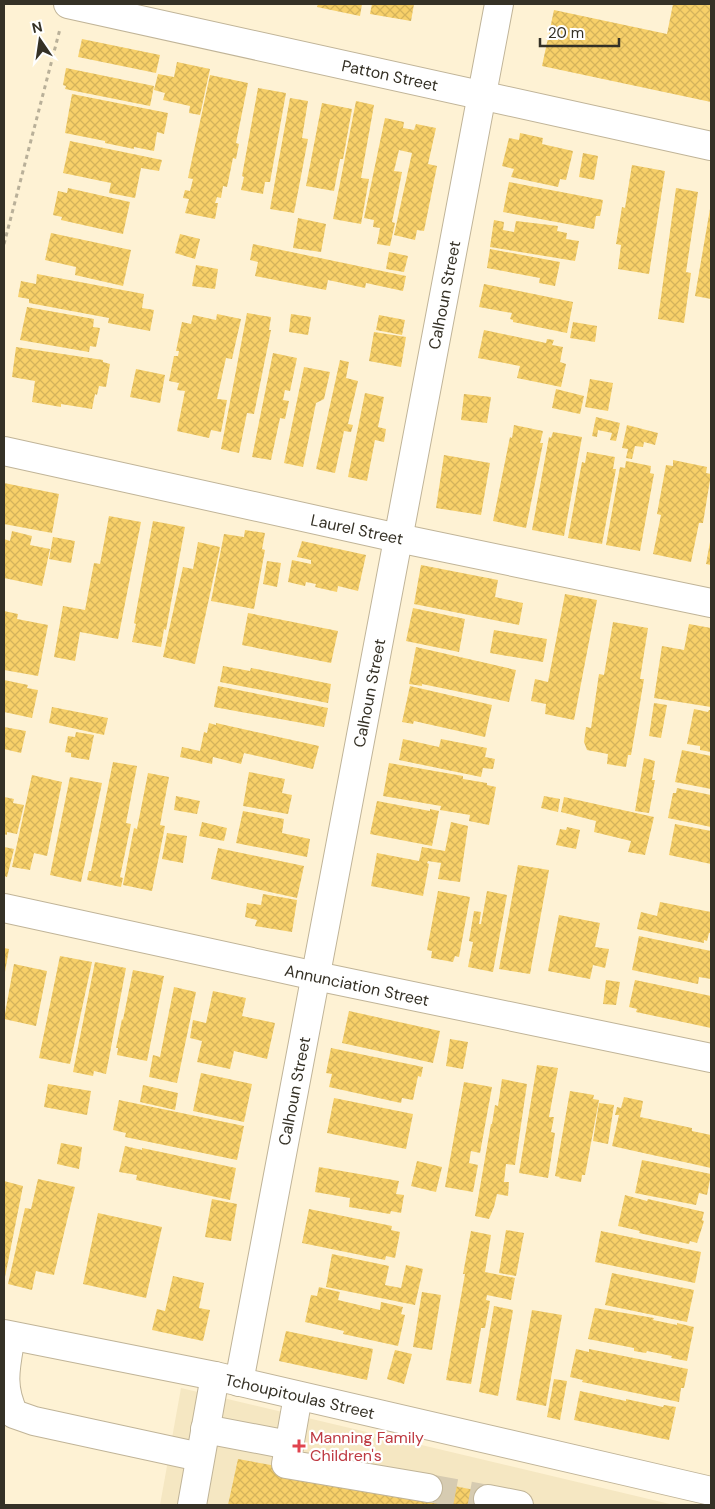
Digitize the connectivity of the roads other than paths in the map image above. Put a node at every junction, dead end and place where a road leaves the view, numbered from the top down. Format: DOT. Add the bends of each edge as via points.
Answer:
graph roads {
  1 [pos="499,4"];
  2 [pos="65,13"];
  3 [pos="482,95"];
  4 [pos="711,146"];
  5 [pos="4,450"];
  6 [pos="398,538"];
  7 [pos="711,603"];
  8 [pos="4,908"];
  9 [pos="316,976"];
  10 [pos="711,1058"];
  11 [pos="7,1335"];
  12 [pos="227,1379"];
  13 [pos="298,1396"];
  14 [pos="205,1429"];
  15 [pos="289,1445"];
  16 [pos="200,1457"];
  17 [pos="428,1488"];
  18 [pos="711,1491"];
  19 [pos="488,1499"];
  20 [pos="192,1505"];
  21 [pos="519,1505"];
  1 -- 3 [label="street, Calhoun Street"];
  2 -- 3 [label="street, Patton Street"];
  3 -- 4 [label="street, Patton Street"];
  3 -- 6 [label="street, Calhoun Street"];
  5 -- 6 [label="street, Laurel Street"];
  6 -- 7 [label="street, Laurel Street"];
  6 -- 9 [label="street, Calhoun Street"];
  8 -- 9 [label="street, Annunciation Street"];
  9 -- 10 [label="street, Annunciation Street"];
  9 -- 12 [label="street, Calhoun Street"];
  11 -- 12 [label="street, Tchoupitoulas Street"];
  11 -- 16 [label="street" via="4,1381 7,1400 14,1414"];
  12 -- 13 [label="street, Tchoupitoulas Street"];
  12 -- 14 [label="street, Calhoun Street"];
  13 -- 15 [label="street"];
  13 -- 18 [label="street, Tchoupitoulas Street"];
  14 -- 15 [label="street"];
  14 -- 16 [label="street, Calhoun Street"];
  15 -- 17 [label="street" via="286,1464"];
  16 -- 20 [label="street, Calhoun Street"];
  19 -- 21 [label="street"];
}
